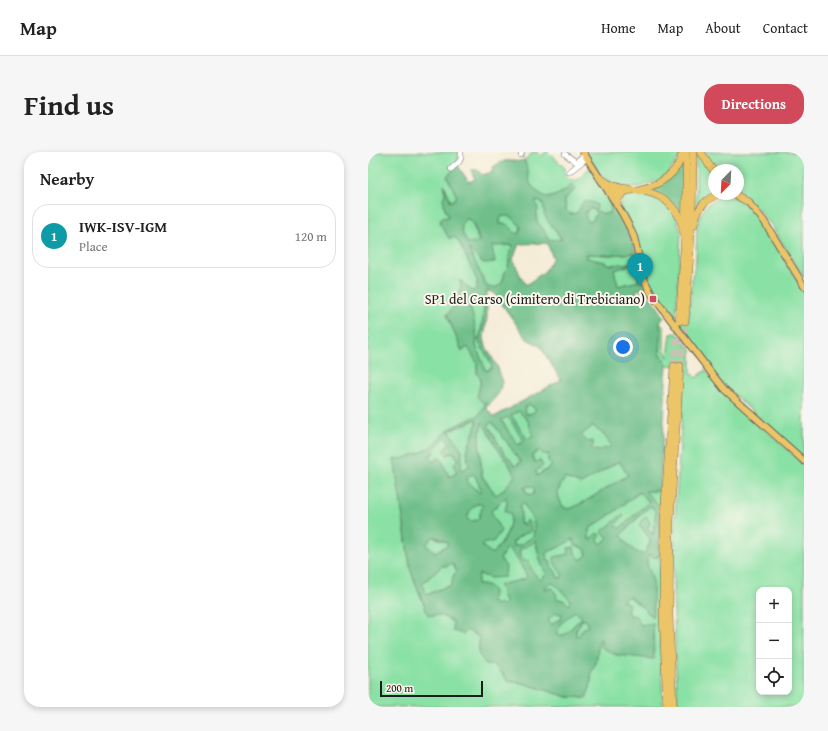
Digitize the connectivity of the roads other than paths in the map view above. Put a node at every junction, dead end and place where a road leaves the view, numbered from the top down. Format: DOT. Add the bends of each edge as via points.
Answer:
graph roads {
  1 [pos="461,152"];
  2 [pos="683,152"];
  3 [pos="686,152"];
  4 [pos="693,152"];
  5 [pos="701,152"];
  6 [pos="565,154"];
  7 [pos="585,155"];
  8 [pos="708,164"];
  9 [pos="451,169"];
  10 [pos="569,172"];
  11 [pos="600,178"];
  12 [pos="634,190"];
  13 [pos="620,191"];
  14 [pos="611,195"];
  15 [pos="744,198"];
  16 [pos="708,200"];
  17 [pos="744,200"];
  18 [pos="748,202"];
  19 [pos="617,205"];
  20 [pos="686,278"];
  21 [pos="804,286"];
  22 [pos="682,321"];
  23 [pos="804,461"];
  24 [pos="667,707"];
  25 [pos="673,707"];
  1 -- 9 [label="street" via="462,158"];
  2 -- 12 [label="highway" via="680,162 663,181"];
  3 -- 20 [label="highway"];
  4 -- 20 [label="highway" via="693,193"];
  5 -- 8 [label="highway"];
  6 -- 7 [label="street" via="576,162"];
  7 -- 10 [label="street"];
  7 -- 11 [label="main road"];
  11 -- 13 [label="highway"];
  11 -- 14 [label="main road"];
  12 -- 13 [label="highway"];
  12 -- 20 [label="highway" via="651,193 663,199 679,216 683,229 681,259"];
  13 -- 14 [label="highway"];
  13 -- 19 [label="highway"];
  14 -- 19 [label="main road"];
  15 -- 18 [label="highway"];
  16 -- 20 [label="highway" via="696,217 692,258"];
  17 -- 18 [label="highway"];
  18 -- 21 [label="main road" via="764,220"];
  19 -- 23 [label="main road" via="632,232 645,283 652,295 721,386"];
  20 -- 22 [label="highway"];
  24 -- 25 [label="highway" via="663,614 664,535 677,366 670,521 669,614"];
}
